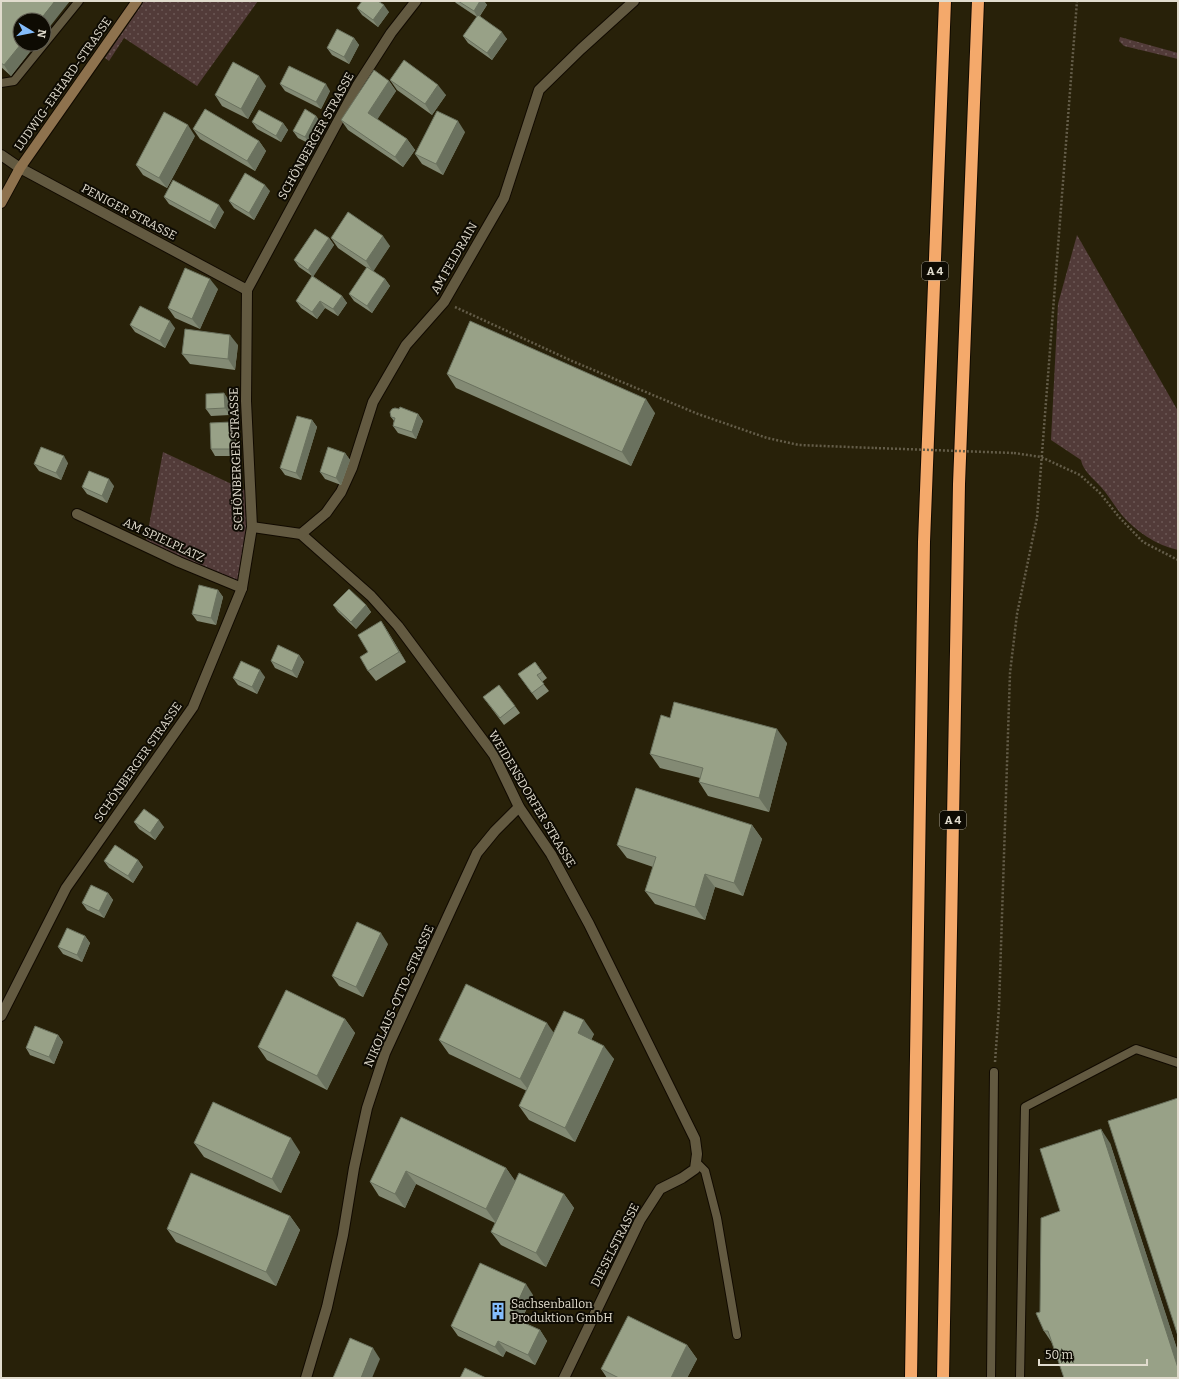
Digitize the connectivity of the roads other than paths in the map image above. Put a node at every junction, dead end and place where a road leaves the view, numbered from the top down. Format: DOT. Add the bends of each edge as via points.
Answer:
graph roads {
  1 [pos="79,1"];
  2 [pos="137,1"];
  3 [pos="416,1"];
  4 [pos="634,1"];
  5 [pos="945,1"];
  6 [pos="978,1"];
  7 [pos="1,83"];
  8 [pos="1,154"];
  9 [pos="20,168"];
  10 [pos="1,203"];
  11 [pos="247,290"];
  12 [pos="77,514"];
  13 [pos="252,527"];
  14 [pos="301,534"];
  15 [pos="242,588"];
  16 [pos="520,807"];
  17 [pos="1,1016"];
  18 [pos="1178,1063"];
  19 [pos="994,1072"];
  20 [pos="696,1162"];
  21 [pos="737,1335"];
  22 [pos="306,1378"];
  23 [pos="564,1378"];
  24 [pos="911,1378"];
  25 [pos="943,1378"];
  26 [pos="991,1378"];
  27 [pos="1020,1378"];
  1 -- 7 [label="lane" via="14,81"];
  2 -- 9 [label="street, LUDWIG-ERHARD-STRASSE"];
  3 -- 11 [label="street, SCHÖNBERGER STRASSE" via="391,33 357,86"];
  4 -- 14 [label="street, AM FELDRAIN" via="539,90 504,198 444,302 406,345 373,402 352,468 341,492 326,513"];
  5 -- 24 [label="highway, A 4" via="924,550"];
  6 -- 25 [label="highway, A 4" via="959,484"];
  8 -- 9 [label="street, PENIGER STRASSE"];
  9 -- 10 [label="street, LUDWIG-ERHARD-STRASSE"];
  9 -- 11 [label="street, PENIGER STRASSE"];
  11 -- 13 [label="street, SCHÖNBERGER STRASSE" via="246,401"];
  12 -- 15 [label="street, AM SPIELPLATZ" via="179,562"];
  13 -- 14 [label="street"];
  13 -- 15 [label="street, SCHÖNBERGER STRASSE"];
  14 -- 16 [label="street, WEIDENSDORFER STRASSE" via="371,596 398,626 494,755"];
  15 -- 17 [label="street, SCHÖNBERGER STRASSE" via="194,707 66,888"];
  16 -- 20 [label="street, WEIDENSDORFER STRASSE" via="551,854 589,924 695,1139"];
  16 -- 22 [label="street, NIKOLAUS-OTTO-STRASSE" via="477,853 385,1053 368,1108 327,1306"];
  18 -- 27 [label="lane" via="1136,1049 1026,1107"];
  19 -- 26 [label="lane"];
  20 -- 21 [label="lane" via="705,1171 717,1218"];
  20 -- 23 [label="street, DIESELSTRASSE" via="695,1169 660,1189 640,1220"];
}
